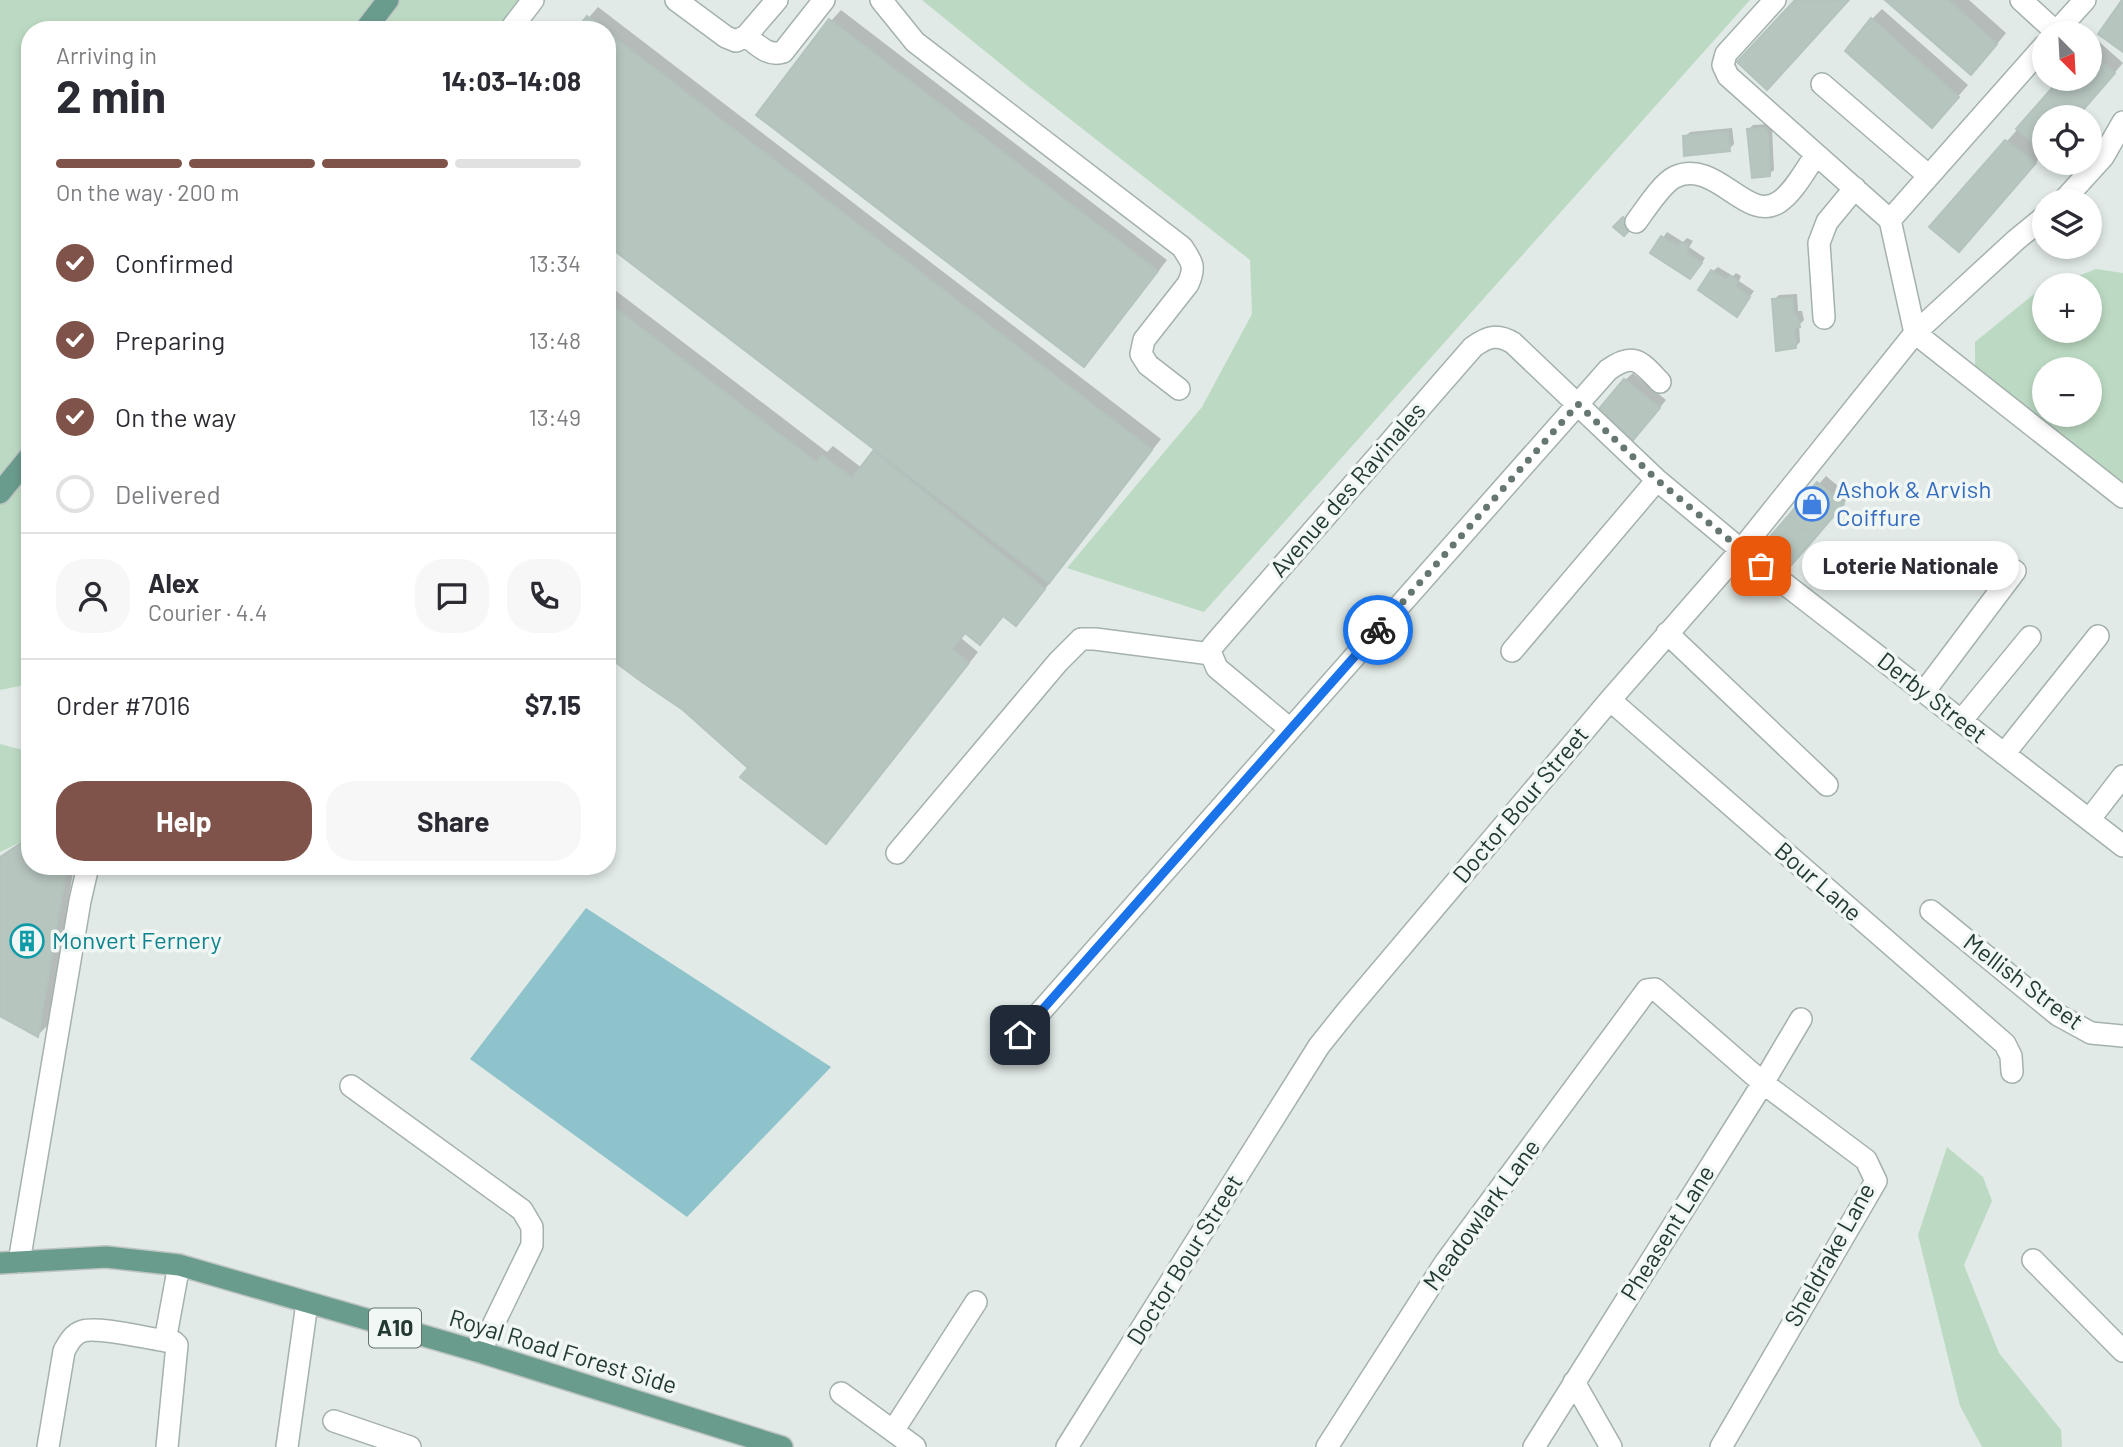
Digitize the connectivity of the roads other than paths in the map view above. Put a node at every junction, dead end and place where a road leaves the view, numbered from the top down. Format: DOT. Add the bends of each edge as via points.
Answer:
graph roads {
  1 [pos="388,0"];
  2 [pos="533,0"];
  3 [pos="676,0"];
  4 [pos="823,0"];
  5 [pos="881,0"];
  6 [pos="1775,0"];
  7 [pos="2021,0"];
  8 [pos="2085,0"];
  9 [pos="767,3"];
  10 [pos="372,21"];
  11 [pos="517,21"];
  12 [pos="2039,21"];
  13 [pos="2066,21"];
  14 [pos="746,36"];
  15 [pos="2032,59"];
  16 [pos="1822,84"];
  17 [pos="2123,122"];
  18 [pos="1816,155"];
  19 [pos="1928,176"];
  20 [pos="1855,188"];
  21 [pos="2074,189"];
  22 [pos="1890,220"];
  23 [pos="1636,222"];
  24 [pos="2032,227"];
  25 [pos="1824,318"];
  26 [pos="1915,333"];
  27 [pos="1494,336"];
  28 [pos="1660,382"];
  29 [pos="1179,389"];
  30 [pos="1578,404"];
  31 [pos="21,467"];
  32 [pos="1657,480"];
  33 [pos="0,493"];
  34 [pos="2123,497"];
  35 [pos="1741,550"];
  36 [pos="2015,571"];
  37 [pos="1667,633"];
  38 [pos="2098,636"];
  39 [pos="2030,637"];
  40 [pos="1512,651"];
  41 [pos="1211,654"];
  42 [pos="1924,692"];
  43 [pos="1609,700"];
  44 [pos="1961,721"];
  45 [pos="1290,729"];
  46 [pos="2004,754"];
  47 [pos="2123,776"];
  48 [pos="1828,785"];
  49 [pos="2089,820"];
  50 [pos="2123,846"];
  51 [pos="897,853"];
  52 [pos="86,875"];
  53 [pos="1931,911"];
  54 [pos="1647,990"];
  55 [pos="1801,1019"];
  56 [pos="1020,1035"];
  57 [pos="2123,1036"];
  58 [pos="2012,1072"];
  59 [pos="1763,1083"];
  60 [pos="351,1086"];
  61 [pos="2033,1260"];
  62 [pos="9,1262"];
  63 [pos="179,1265"];
  64 [pos="975,1302"];
  65 [pos="307,1303"];
  66 [pos="165,1341"];
  67 [pos="480,1352"];
  68 [pos="2123,1352"];
  69 [pos="1574,1382"];
  70 [pos="841,1393"];
  71 [pos="334,1421"];
  72 [pos="893,1431"];
  73 [pos="741,1441"];
  74 [pos="48,1447"];
  75 [pos="167,1447"];
  76 [pos="287,1447"];
  77 [pos="410,1447"];
  78 [pos="782,1447"];
  79 [pos="915,1447"];
  80 [pos="1067,1447"];
  81 [pos="1327,1447"];
  82 [pos="1534,1447"];
  83 [pos="1611,1447"];
  84 [pos="1721,1447"];
  1 -- 10 [label="main road"];
  2 -- 11 [label="street"];
  3 -- 14 [label="street" via="726,37 736,41"];
  4 -- 14 [label="street" via="783,52 769,53"];
  5 -- 29 [label="street" via="915,43 1182,247 1192,262 1193,274 1144,340 1141,354"];
  6 -- 18 [label="street" via="1726,54 1723,65 1737,85"];
  7 -- 12 [label="street"];
  8 -- 13 [label="street"];
  9 -- 14 [label="street"];
  15 -- 19 [label="street"];
  16 -- 19 [label="street"];
  17 -- 21 [label="street" via="2102,157"];
  18 -- 20 [label="street"];
  18 -- 23 [label="street" via="1777,204 1753,205 1714,179 1691,174 1675,177 1664,186"];
  19 -- 22 [label="street"];
  20 -- 22 [label="street"];
  20 -- 25 [label="street" via="1827,222 1819,243"];
  22 -- 26 [label="street"];
  24 -- 26 [label="street, Doctor Bour Street"];
  26 -- 34 [label="street"];
  26 -- 35 [label="street, Doctor Bour Street"];
  27 -- 30 [label="street, Derby Street" via="1513,343"];
  27 -- 41 [label="street, Avenue des Ravinales" via="1473,347 1217,641"];
  28 -- 30 [label="street" via="1641,363 1626,359 1608,370"];
  30 -- 32 [label="street, Derby Street"];
  30 -- 45 [label="street"];
  31 -- 33 [label="main road"];
  32 -- 35 [label="street, Derby Street"];
  32 -- 40 [label="street"];
  35 -- 37 [label="street, Doctor Bour Street"];
  35 -- 42 [label="street, Derby Street"];
  36 -- 42 [label="street"];
  37 -- 43 [label="street, Doctor Bour Street"];
  37 -- 48 [label="street"];
  38 -- 46 [label="street"];
  39 -- 44 [label="street"];
  41 -- 45 [label="street" via="1217,668"];
  41 -- 51 [label="street" via="1081,639"];
  42 -- 44 [label="street, Derby Street"];
  43 -- 58 [label="street, Bour Lane" via="2005,1044"];
  43 -- 80 [label="street, Doctor Bour Street" via="1319,1046"];
  44 -- 46 [label="street, Derby Street"];
  45 -- 56 [label="street"];
  46 -- 49 [label="street, Derby Street"];
  47 -- 49 [label="street"];
  49 -- 50 [label="street, Derby Street"];
  52 -- 62 [label="street"];
  53 -- 57 [label="street, Mellish Street" via="2058,1015 2091,1033"];
  54 -- 59 [label="street, Sheldrake Lane" via="1655,989"];
  54 -- 81 [label="street, Meadowlark Lane" via="1445,1263"];
  55 -- 59 [label="street, Pheasent Lane"];
  59 -- 69 [label="street, Pheasent Lane"];
  59 -- 84 [label="street, Sheldrake Lane" via="1866,1160 1876,1181"];
  60 -- 67 [label="street" via="522,1210 532,1227 532,1245"];
  61 -- 68 [label="street"];
  62 -- 63 [label="main road, Royal Road Forest Side / A10" via="106,1257"];
  63 -- 65 [label="main road, Royal Road Forest Side / A10"];
  63 -- 66 [label="street"];
  64 -- 72 [label="street"];
  65 -- 67 [label="main road, Royal Road Forest Side / A10"];
  65 -- 76 [label="street"];
  66 -- 74 [label="street" via="98,1330 71,1338 64,1351"];
  66 -- 75 [label="street" via="174,1342 178,1349"];
  67 -- 73 [label="main road, Royal Road Forest Side / A10"];
  69 -- 82 [label="street, Pheasent Lane"];
  69 -- 83 [label="street"];
  70 -- 72 [label="street"];
  71 -- 77 [label="street"];
  72 -- 79 [label="street"];
  73 -- 78 [label="main road, Royal Road Forest Side / A10"];
}
